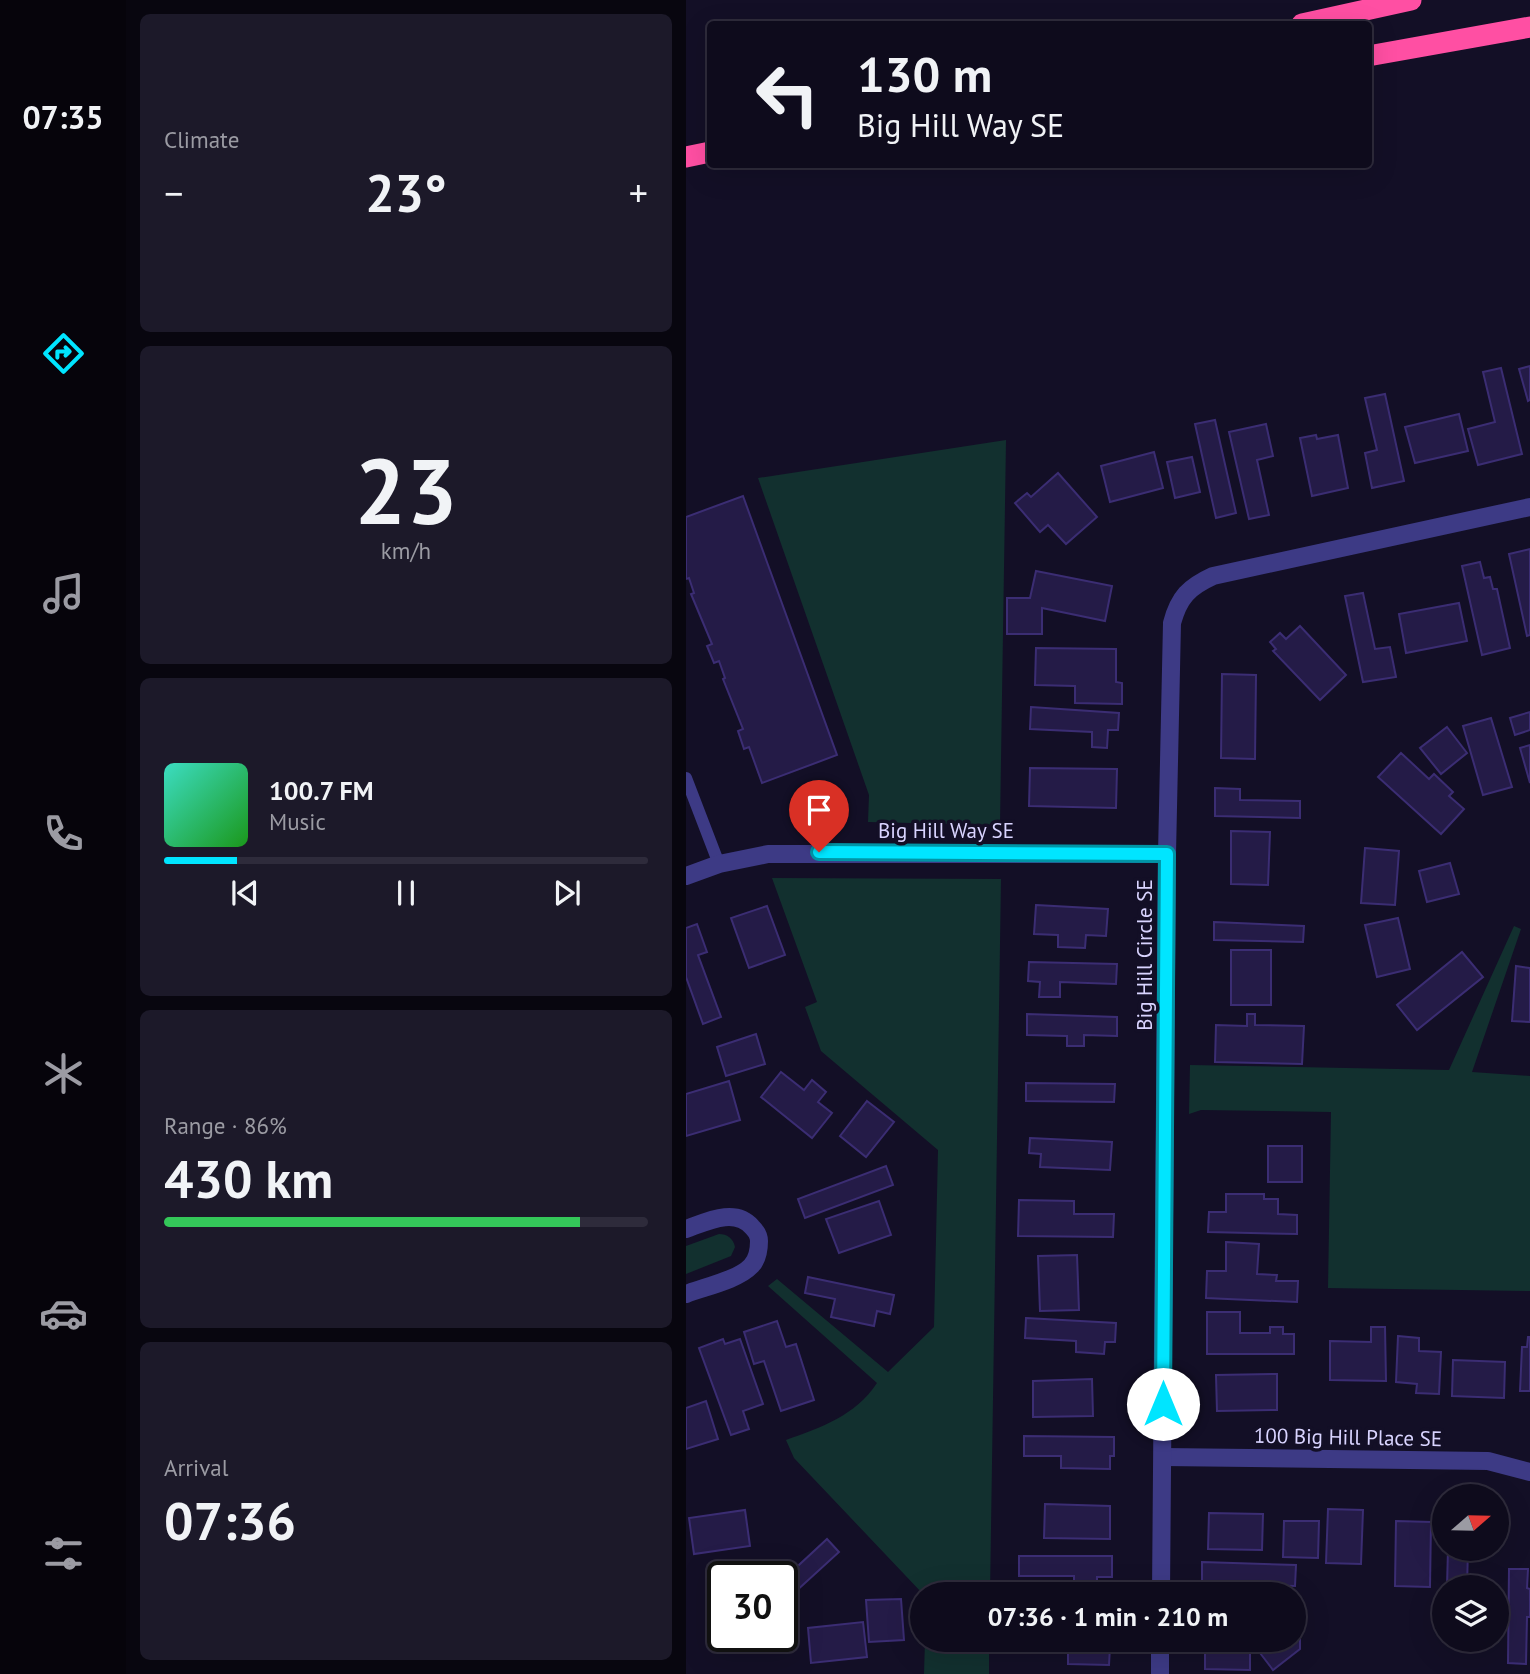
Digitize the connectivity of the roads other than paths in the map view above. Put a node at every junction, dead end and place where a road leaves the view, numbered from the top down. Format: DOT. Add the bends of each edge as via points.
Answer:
graph roads {
  1 [pos="1411,0"];
  2 [pos="1316,21"];
  3 [pos="1530,27"];
  4 [pos="1372,54"];
  5 [pos="707,153"];
  6 [pos="686,158"];
  7 [pos="1530,507"];
  8 [pos="686,778"];
  9 [pos="1167,854"];
  10 [pos="719,864"];
  11 [pos="686,876"];
  12 [pos="686,1229"];
  13 [pos="686,1294"];
  14 [pos="1163,1457"];
  15 [pos="1530,1472"];
  16 [pos="1161,1582"];
  17 [pos="1160,1652"];
  18 [pos="1160,1674"];
  1 -- 2 [label="highway"];
  3 -- 4 [label="highway"];
  5 -- 6 [label="highway"];
  7 -- 9 [label="street, Big Hill Circle SE" via="1213,576 1186,592 1172,623"];
  8 -- 10 [label="lane"];
  9 -- 10 [label="street, Big Hill Way SE" via="781,853"];
  9 -- 14 [label="street, Big Hill Circle SE"];
  10 -- 11 [label="street, Big Hill Way SE"];
  12 -- 13 [label="street" via="735,1217 750,1223 759,1236 758,1254 751,1266 737,1276"];
  14 -- 15 [label="street, 100 Big Hill Place SE" via="1488,1461"];
  14 -- 16 [label="street, Big Hill Circle SE"];
  17 -- 18 [label="street"];
}
